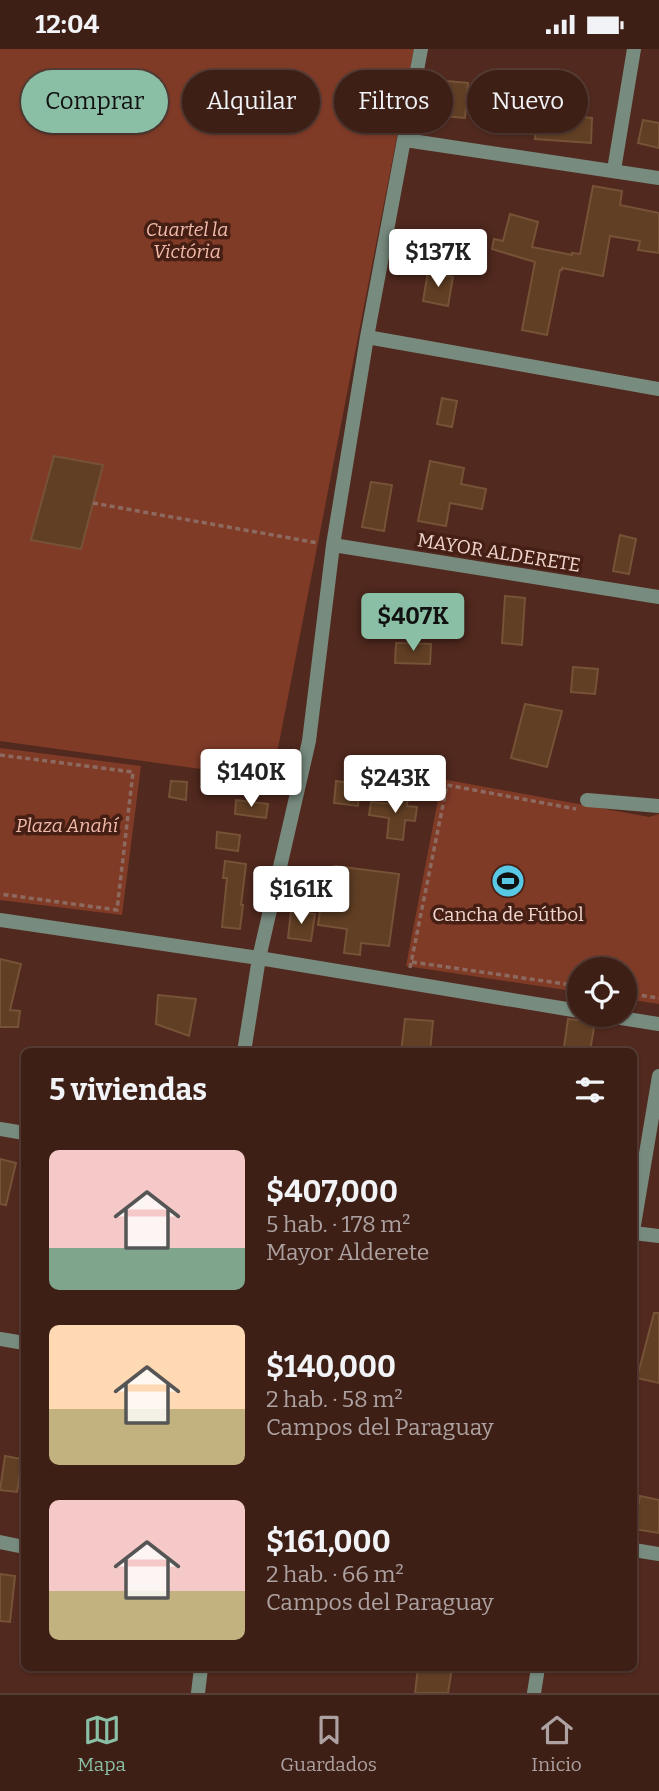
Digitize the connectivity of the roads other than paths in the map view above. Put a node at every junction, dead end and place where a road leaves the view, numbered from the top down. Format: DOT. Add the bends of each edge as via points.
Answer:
graph roads {
  1 [pos="421,49"];
  2 [pos="634,49"];
  3 [pos="405,140"];
  4 [pos="614,170"];
  5 [pos="659,178"];
  6 [pos="367,337"];
  7 [pos="659,389"];
  8 [pos="333,545"];
  9 [pos="659,597"];
  10 [pos="583,805"];
  11 [pos="659,806"];
  12 [pos="0,920"];
  13 [pos="259,958"];
  14 [pos="567,1009"];
  15 [pos="637,1021"];
  16 [pos="659,1024"];
  17 [pos="245,1048"];
  18 [pos="659,1076"];
  19 [pos="0,1129"];
  20 [pos="21,1132"];
  21 [pos="637,1207"];
  22 [pos="637,1233"];
  23 [pos="659,1236"];
  24 [pos="0,1339"];
  25 [pos="21,1342"];
  26 [pos="0,1542"];
  27 [pos="21,1546"];
  28 [pos="637,1551"];
  29 [pos="659,1555"];
  30 [pos="201,1671"];
  31 [pos="538,1671"];
  32 [pos="198,1693"];
  33 [pos="534,1693"];
  1 -- 3 [label="street"];
  2 -- 4 [label="street"];
  3 -- 4 [label="street"];
  3 -- 6 [label="street"];
  4 -- 5 [label="street"];
  6 -- 7 [label="street"];
  6 -- 8 [label="street"];
  8 -- 9 [label="street, MAYOR ALDERETE"];
  8 -- 13 [label="street" via="309,741"];
  10 -- 11 [label="street"];
  12 -- 13 [label="street"];
  13 -- 14 [label="street"];
  13 -- 17 [label="street"];
  15 -- 16 [label="street"];
  18 -- 21 [label="street"];
  19 -- 20 [label="street"];
  22 -- 23 [label="street"];
  24 -- 25 [label="street"];
  26 -- 27 [label="street"];
  28 -- 29 [label="street"];
  30 -- 32 [label="street"];
  31 -- 33 [label="street"];
}
